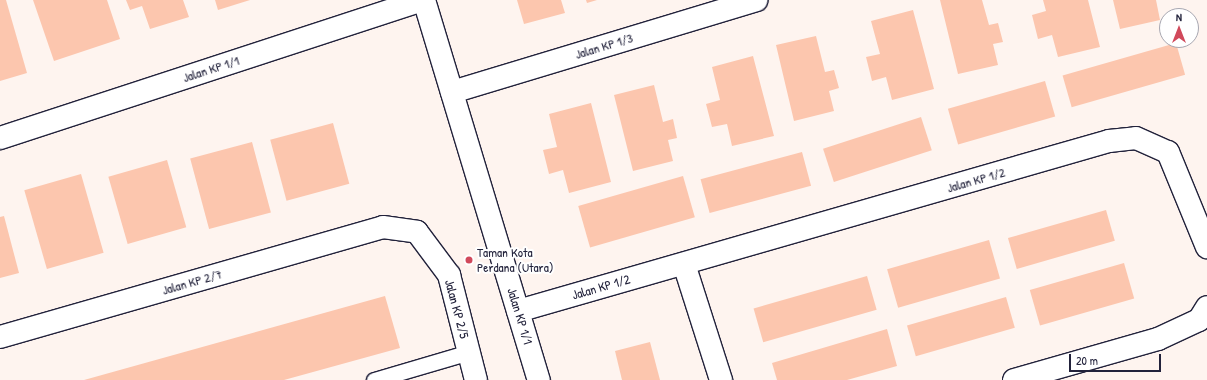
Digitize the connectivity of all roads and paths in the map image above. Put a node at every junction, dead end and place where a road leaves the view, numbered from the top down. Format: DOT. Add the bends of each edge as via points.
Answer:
graph roads {
  1 [pos="422,0"];
  2 [pos="756,0"];
  3 [pos="452,92"];
  4 [pos="0,138"];
  5 [pos="383,227"];
  6 [pos="1207,247"];
  7 [pos="684,264"];
  8 [pos="1207,307"];
  9 [pos="518,310"];
  10 [pos="0,337"];
  11 [pos="469,352"];
  12 [pos="374,380"];
  13 [pos="476,380"];
  14 [pos="539,380"];
  15 [pos="721,380"];
  16 [pos="1014,380"];
  1 -- 3 [label="street, Jalan KP 1/1"];
  1 -- 4 [label="street, Jalan KP 1/1"];
  2 -- 3 [label="street, Jalan KP 1/3"];
  3 -- 9 [label="street, Jalan KP 1/1"];
  5 -- 10 [label="street, Jalan KP 2/7"];
  5 -- 11 [label="street, Jalan KP 2/5" via="417,232 449,275"];
  6 -- 7 [label="street, Jalan KP 1/2" via="1168,152 1136,138 1109,141"];
  7 -- 9 [label="street, Jalan KP 1/2"];
  7 -- 15 [label="street"];
  8 -- 16 [label="street" via="1199,320 1158,339"];
  9 -- 14 [label="street, Jalan KP 1/1"];
  11 -- 12 [label="lane"];
  11 -- 13 [label="street, Jalan KP 2/5"];
}
